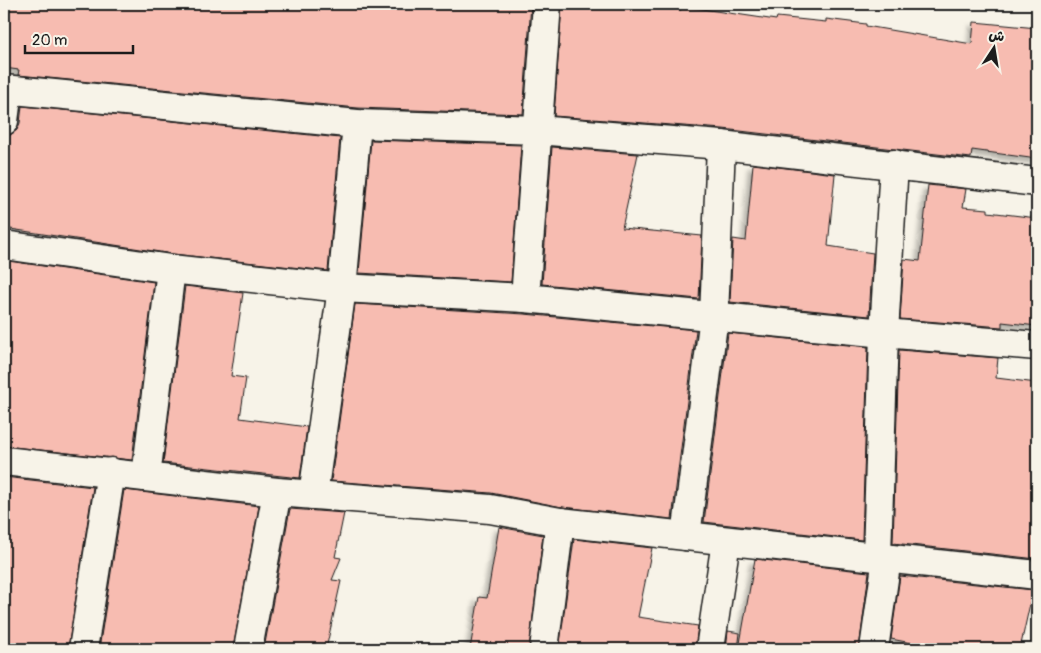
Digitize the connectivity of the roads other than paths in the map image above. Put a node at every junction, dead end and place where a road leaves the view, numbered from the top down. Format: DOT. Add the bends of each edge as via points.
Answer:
graph roads {
  1 [pos="547,4"];
  2 [pos="6,89"];
  3 [pos="4,121"];
  4 [pos="357,124"];
  5 [pos="537,130"];
  6 [pos="721,145"];
  7 [pos="894,164"];
  8 [pos="1037,182"];
  9 [pos="4,245"];
  10 [pos="171,269"];
  11 [pos="342,288"];
  12 [pos="524,298"];
  13 [pos="714,316"];
  14 [pos="884,333"];
  15 [pos="1037,346"];
  16 [pos="4,461"];
  17 [pos="111,472"];
  18 [pos="146,477"];
  19 [pos="277,492"];
  20 [pos="313,495"];
  21 [pos="560,522"];
  22 [pos="686,536"];
  23 [pos="726,541"];
  24 [pos="882,557"];
  25 [pos="1037,575"];
  26 [pos="83,649"];
  27 [pos="248,649"];
  28 [pos="544,649"];
  29 [pos="710,649"];
  30 [pos="874,649"];
  1 -- 5 [label="street"];
  2 -- 3 [label="street"];
  2 -- 4 [label="street"];
  4 -- 5 [label="street"];
  4 -- 11 [label="street"];
  5 -- 6 [label="street"];
  5 -- 12 [label="street"];
  6 -- 7 [label="street"];
  6 -- 13 [label="street"];
  7 -- 8 [label="street"];
  7 -- 14 [label="street"];
  9 -- 10 [label="street"];
  10 -- 11 [label="street"];
  10 -- 18 [label="street"];
  11 -- 12 [label="street"];
  11 -- 20 [label="street"];
  12 -- 13 [label="street"];
  13 -- 14 [label="street"];
  13 -- 22 [label="street"];
  14 -- 15 [label="street"];
  14 -- 24 [label="street"];
  16 -- 17 [label="street"];
  17 -- 18 [label="street"];
  17 -- 26 [label="street"];
  18 -- 19 [label="street"];
  19 -- 20 [label="street"];
  19 -- 27 [label="street"];
  20 -- 21 [label="street" via="490,509"];
  21 -- 22 [label="street"];
  21 -- 28 [label="street"];
  22 -- 23 [label="street"];
  23 -- 24 [label="street"];
  23 -- 29 [label="street"];
  24 -- 25 [label="street"];
  24 -- 30 [label="street"];
}
